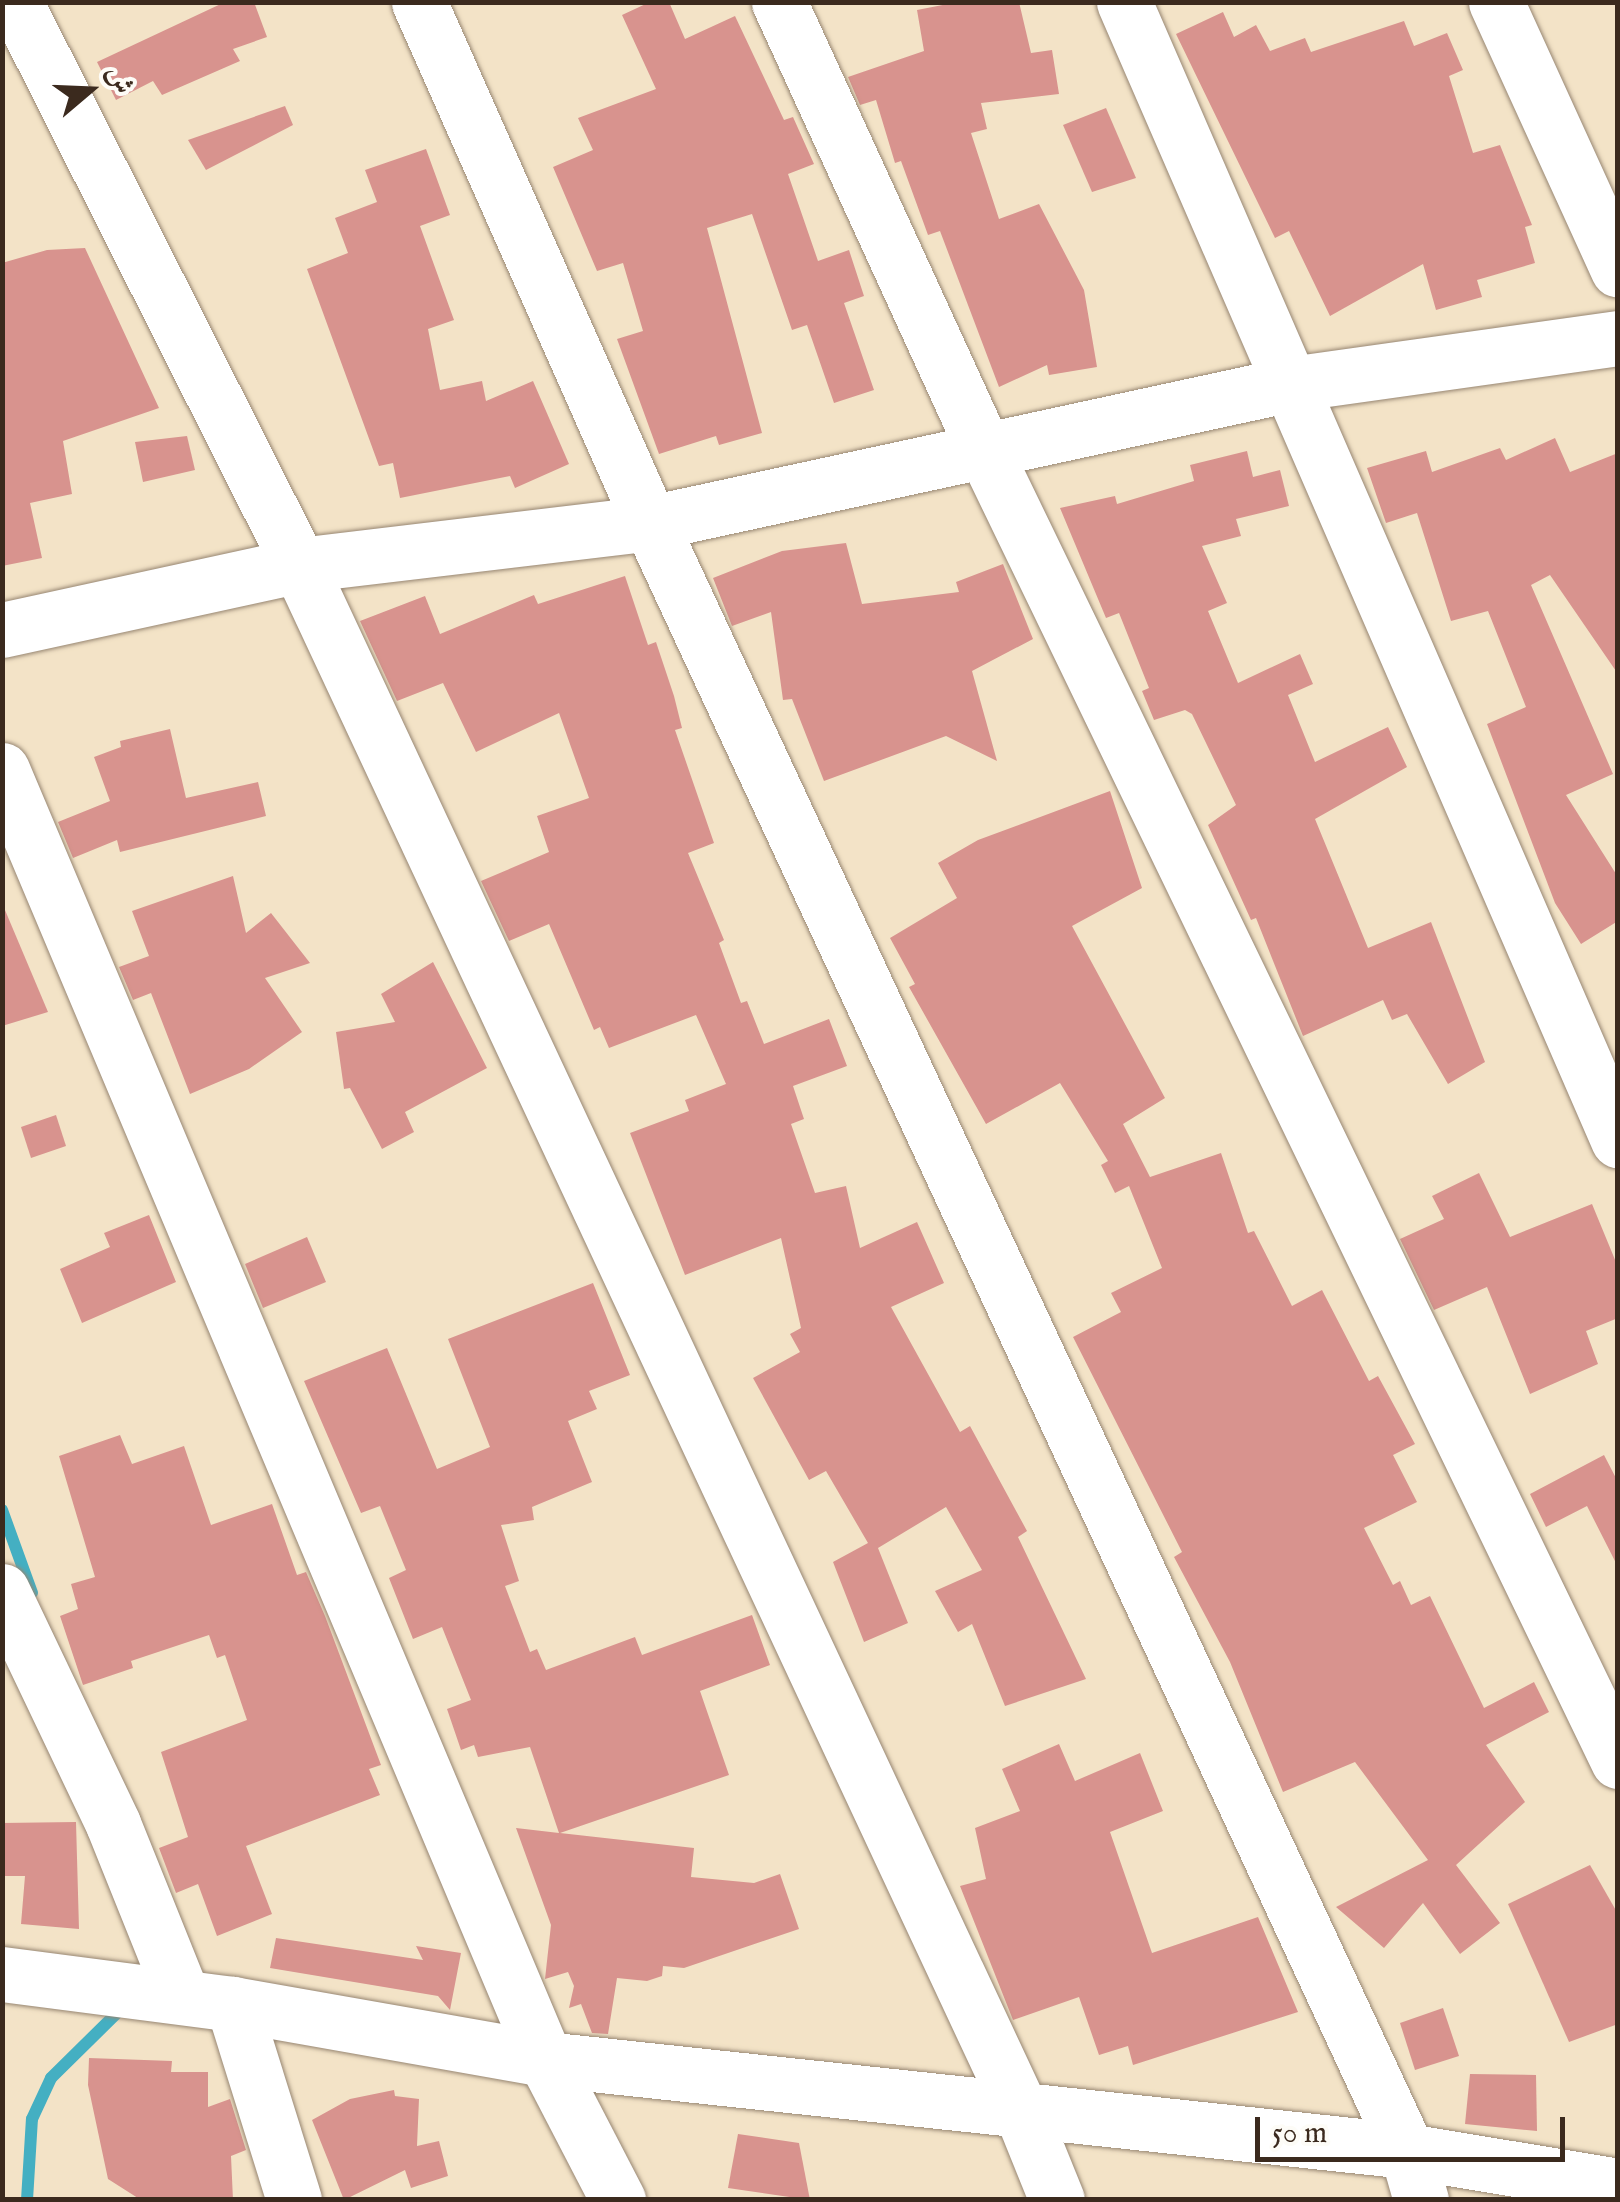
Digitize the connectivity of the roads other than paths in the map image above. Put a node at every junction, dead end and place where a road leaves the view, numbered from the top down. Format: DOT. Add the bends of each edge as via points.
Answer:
graph roads {
  1 [pos="14,2"];
  2 [pos="418,2"];
  3 [pos="779,2"];
  4 [pos="1124,2"];
  5 [pos="1496,2"];
  6 [pos="1618,270"];
  7 [pos="1618,338"];
  8 [pos="1291,384"];
  9 [pos="986,454"];
  10 [pos="650,523"];
  11 [pos="299,565"];
  12 [pos="2,630"];
  13 [pos="2,770"];
  14 [pos="1618,1140"];
  15 [pos="2,1591"];
  16 [pos="1618,1761"];
  17 [pos="2,1974"];
  18 [pos="208,2000"];
  19 [pos="545,2059"];
  20 [pos="1020,2106"];
  21 [pos="1414,2175"];
  22 [pos="1618,2186"];
  23 [pos="294,2200"];
  24 [pos="618,2200"];
  25 [pos="1056,2200"];
  1 -- 11 [label="street"];
  2 -- 10 [label="street"];
  3 -- 9 [label="street"];
  4 -- 8 [label="street"];
  5 -- 6 [label="street"];
  7 -- 8 [label="street"];
  8 -- 9 [label="street"];
  8 -- 14 [label="street"];
  9 -- 10 [label="street"];
  9 -- 16 [label="street"];
  10 -- 11 [label="street"];
  10 -- 21 [label="street"];
  11 -- 12 [label="street"];
  11 -- 20 [label="street"];
  13 -- 19 [label="street"];
  15 -- 18 [label="street"];
  17 -- 18 [label="street"];
  18 -- 19 [label="street"];
  18 -- 23 [label="street"];
  19 -- 20 [label="street"];
  19 -- 24 [label="street"];
  20 -- 21 [label="street"];
  20 -- 25 [label="street"];
  21 -- 22 [label="street"];
}
